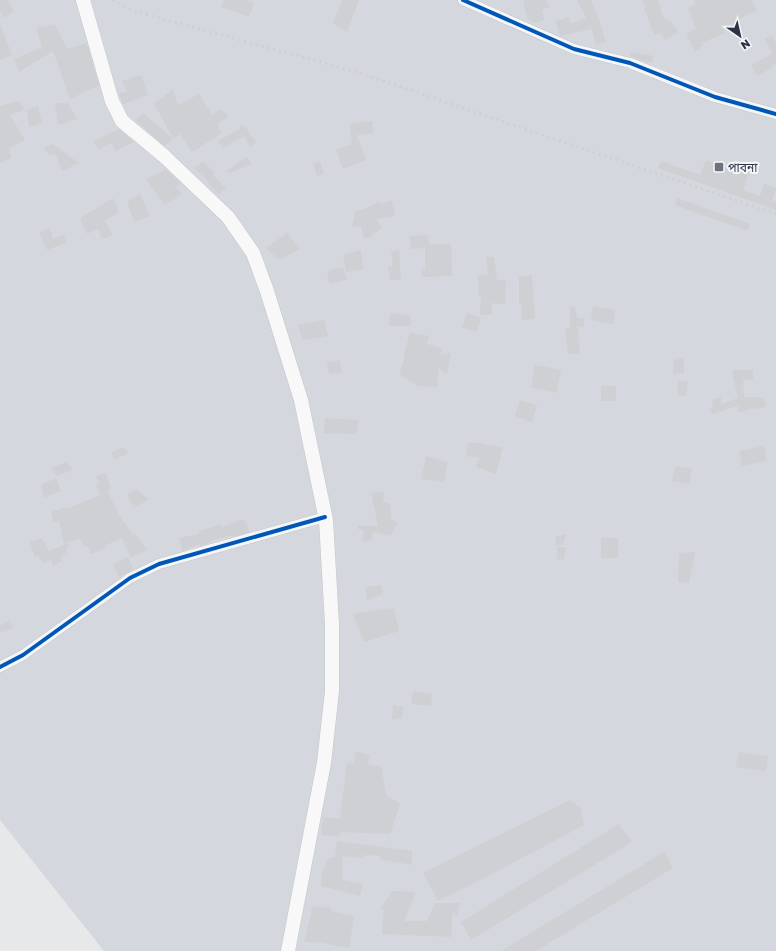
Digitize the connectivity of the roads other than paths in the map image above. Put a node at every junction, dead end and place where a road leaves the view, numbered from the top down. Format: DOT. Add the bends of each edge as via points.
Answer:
graph roads {
  1 [pos="83,0"];
  2 [pos="463,0"];
  3 [pos="776,114"];
  4 [pos="325,517"];
  5 [pos="0,667"];
  6 [pos="288,951"];
  1 -- 4 [label="main road" via="112,102 122,121 164,156 228,217 252,253 267,291 301,400"];
  2 -- 3 [label="street" via="574,49 630,63 715,97"];
  4 -- 5 [label="street" via="159,564 130,578 22,655"];
  4 -- 6 [label="main road" via="332,624 332,691 324,764"];
}
